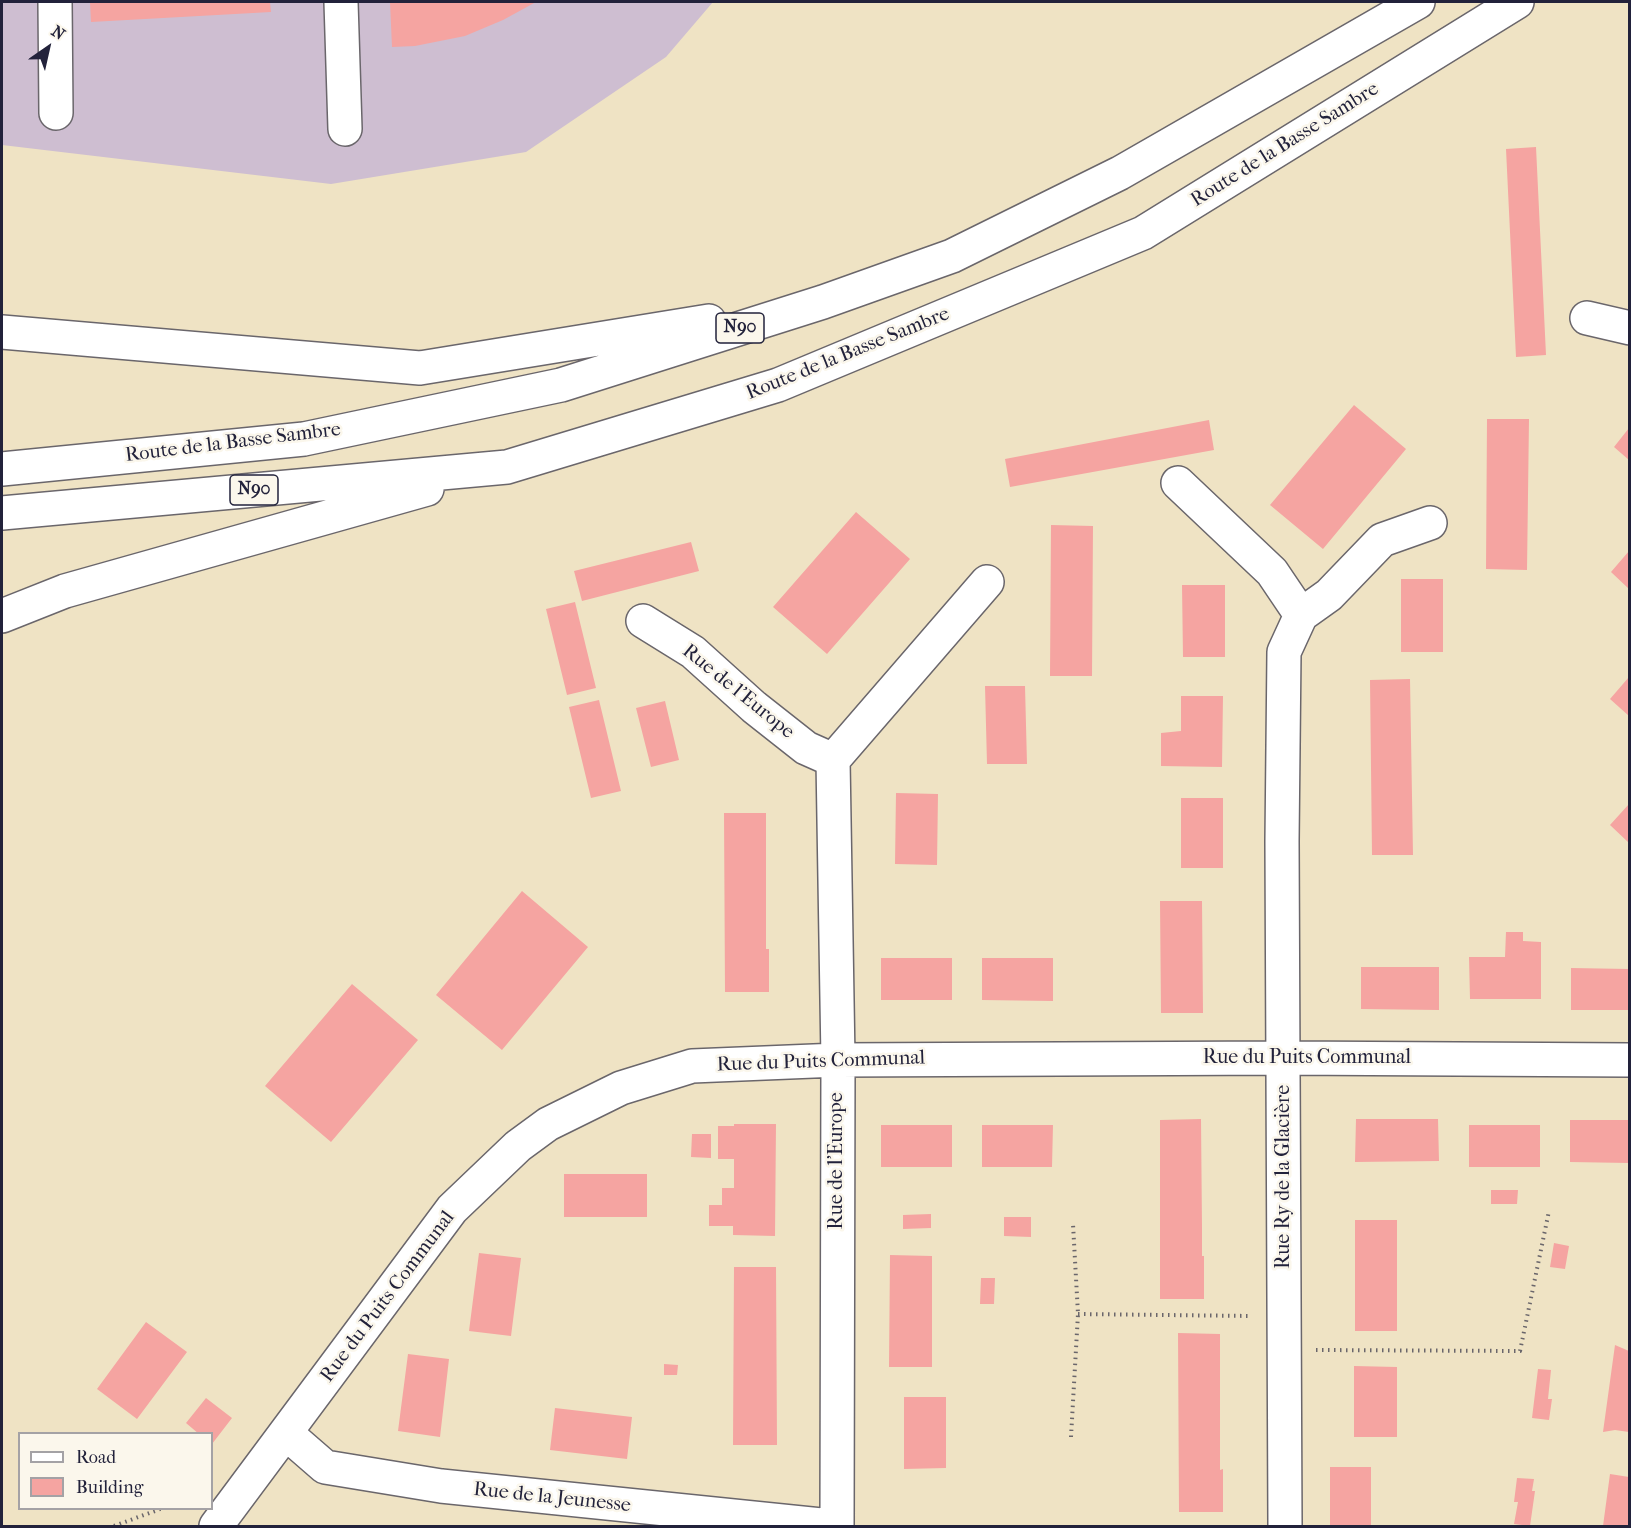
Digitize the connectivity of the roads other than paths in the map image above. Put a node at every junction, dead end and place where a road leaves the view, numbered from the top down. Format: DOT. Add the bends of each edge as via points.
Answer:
graph roads {
  1 [pos="55,2"];
  2 [pos="341,2"];
  3 [pos="1418,2"];
  4 [pos="1517,2"];
  5 [pos="56,113"];
  6 [pos="345,129"];
  7 [pos="823,302"];
  8 [pos="1587,318"];
  9 [pos="1629,328"];
  10 [pos="2,332"];
  11 [pos="507,466"];
  12 [pos="2,469"];
  13 [pos="1178,483"];
  14 [pos="2,513"];
  15 [pos="1430,523"];
  16 [pos="987,582"];
  17 [pos="1301,615"];
  18 [pos="2,616"];
  19 [pos="643,621"];
  20 [pos="833,760"];
  21 [pos="1284,1058"];
  22 [pos="838,1060"];
  23 [pos="1629,1060"];
  24 [pos="287,1434"];
  25 [pos="216,1527"];
  26 [pos="831,1527"];
  27 [pos="837,1527"];
  28 [pos="1286,1527"];
  1 -- 5 [label="main road"];
  2 -- 6 [label="main road"];
  3 -- 7 [label="main road, Route de la Basse Sambre / N90" via="1120,173 952,256"];
  4 -- 11 [label="main road, Route de la Basse Sambre / N90" via="1143,233 778,385"];
  7 -- 10 [label="main road" via="420,368"];
  7 -- 12 [label="main road, Route de la Basse Sambre / N90" via="561,385 303,439"];
  8 -- 9 [label="main road"];
  11 -- 14 [label="main road, Route de la Basse Sambre / N90"];
  11 -- 18 [label="main road" via="65,591"];
  13 -- 17 [label="main road" via="1272,572"];
  15 -- 17 [label="main road" via="1382,540 1329,596"];
  16 -- 20 [label="main road"];
  17 -- 21 [label="main road, Rue Ry de la Glacière" via="1284,652"];
  19 -- 20 [label="main road, Rue de l'Europe" via="693,652 806,748"];
  20 -- 22 [label="main road, Rue de l'Europe"];
  21 -- 22 [label="main road, Rue du Puits Communal"];
  21 -- 23 [label="main road, Rue du Puits Communal"];
  21 -- 28 [label="main road, Rue Ry de la Glacière"];
  22 -- 24 [label="main road, Rue du Puits Communal" via="692,1066 621,1089 548,1124 518,1146 452,1209"];
  22 -- 27 [label="main road, Rue de l'Europe"];
  24 -- 25 [label="main road, Rue du Puits Communal"];
  24 -- 26 [label="main road, Rue de la Jeunesse" via="325,1467 441,1486"];
}
